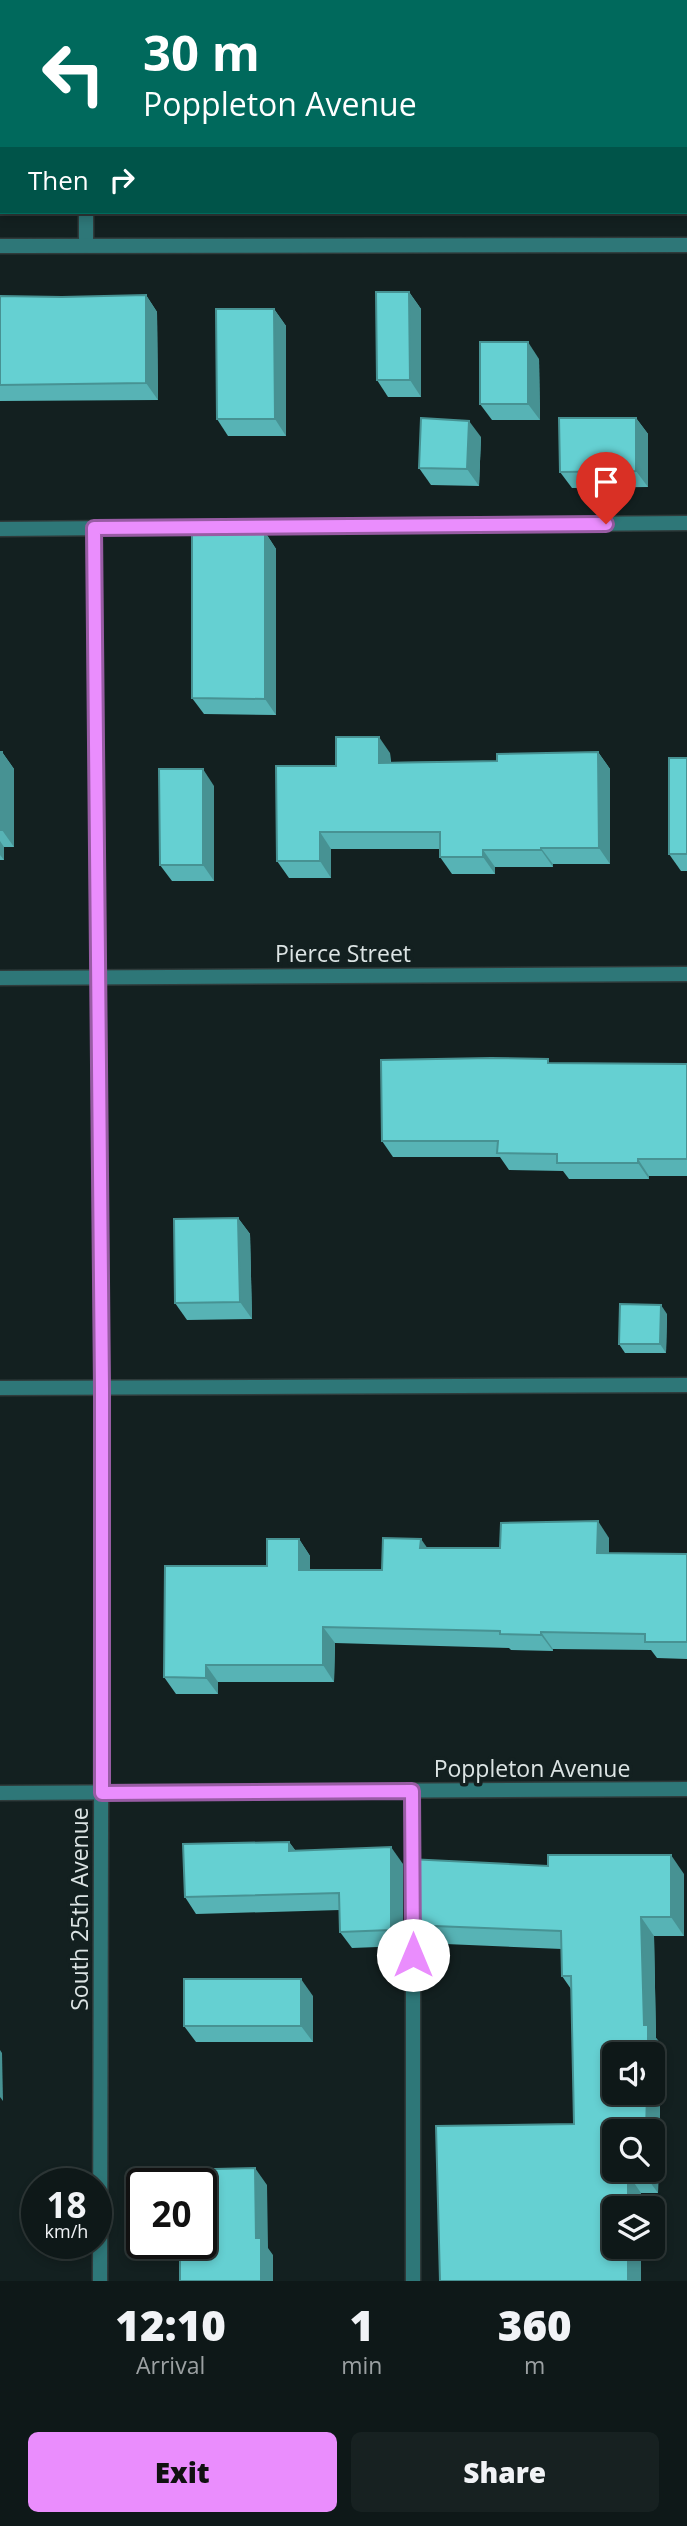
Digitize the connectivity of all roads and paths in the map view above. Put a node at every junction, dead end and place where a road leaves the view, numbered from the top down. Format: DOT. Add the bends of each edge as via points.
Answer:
graph roads {
  1 [pos="86,214"];
  2 [pos="687,245"];
  3 [pos="0,246"];
  4 [pos="86,246"];
  5 [pos="687,523"];
  6 [pos="94,528"];
  7 [pos="0,529"];
  8 [pos="687,974"];
  9 [pos="99,977"];
  10 [pos="0,978"];
  11 [pos="687,1385"];
  12 [pos="0,1388"];
  13 [pos="102,1388"];
  14 [pos="687,1789"];
  15 [pos="412,1791"];
  16 [pos="0,1793"];
  17 [pos="102,1793"];
  18 [pos="100,2281"];
  19 [pos="414,2281"];
  1 -- 4 [label="street"];
  2 -- 4 [label="street"];
  3 -- 4 [label="street"];
  5 -- 6 [label="street"];
  6 -- 7 [label="street"];
  6 -- 9 [label="street, South 25th Avenue"];
  8 -- 9 [label="street, Pierce Street"];
  9 -- 10 [label="street, Pierce Street"];
  9 -- 13 [label="street, South 25th Avenue"];
  11 -- 13 [label="street"];
  12 -- 13 [label="street"];
  13 -- 17 [label="street, South 25th Avenue"];
  14 -- 15 [label="street, Poppleton Avenue"];
  15 -- 17 [label="street, Poppleton Avenue"];
  15 -- 19 [label="street"];
  16 -- 17 [label="street, Poppleton Avenue"];
  17 -- 18 [label="street, South 25th Avenue"];
}
